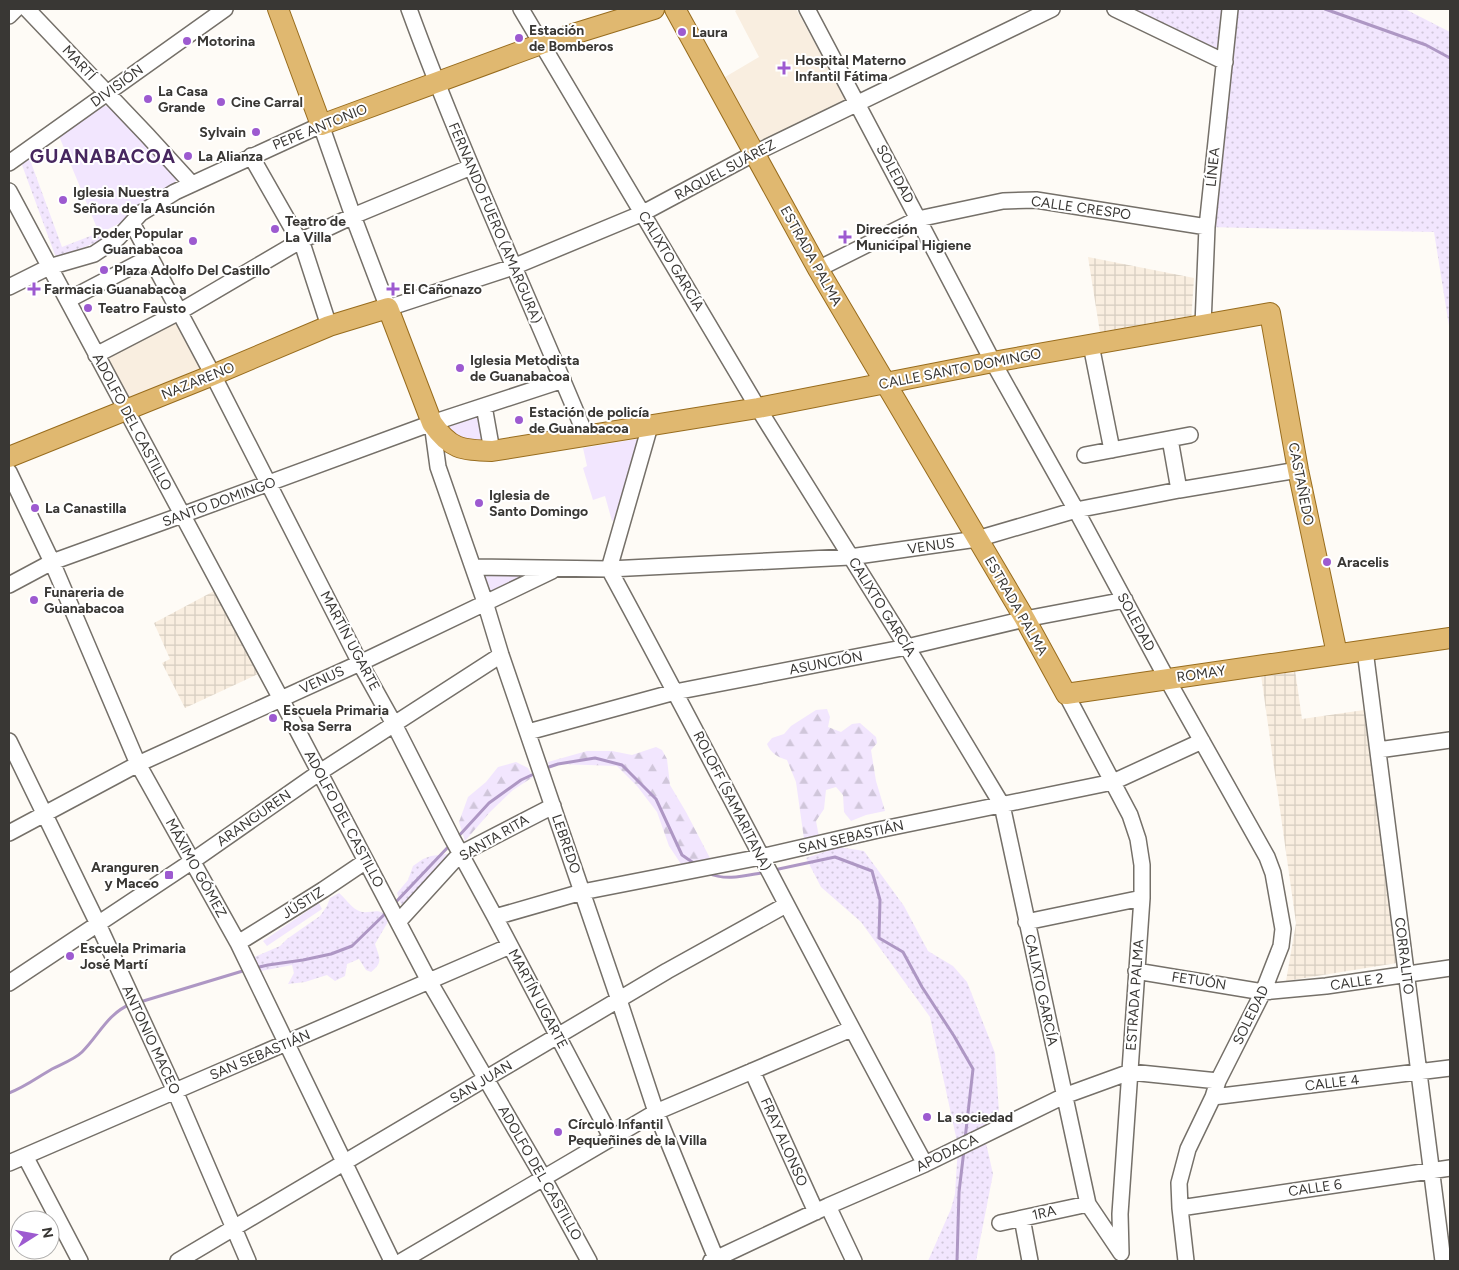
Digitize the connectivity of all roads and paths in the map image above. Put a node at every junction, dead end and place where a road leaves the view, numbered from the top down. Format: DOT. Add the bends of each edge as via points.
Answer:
graph roads {
  1 [pos="16,9"];
  2 [pos="27,9"];
  3 [pos="225,9"];
  4 [pos="278,9"];
  5 [pos="409,9"];
  6 [pos="521,9"];
  7 [pos="654,9"];
  8 [pos="675,9"];
  9 [pos="1052,9"];
  10 [pos="1115,9"];
  11 [pos="1230,9"];
  12 [pos="812,10"];
  13 [pos="9,16"];
  14 [pos="541,44"];
  15 [pos="1225,62"];
  16 [pos="436,82"];
  17 [pos="107,93"];
  18 [pos="857,103"];
  19 [pos="321,125"];
  20 [pos="755,153"];
  21 [pos="251,156"];
  22 [pos="9,163"];
  23 [pos="471,167"];
  24 [pos="191,183"];
  25 [pos="9,191"];
  26 [pos="643,213"];
  27 [pos="353,216"];
  28 [pos="918,218"];
  29 [pos="132,223"];
  30 [pos="1207,227"];
  31 [pos="300,241"];
  32 [pos="150,257"];
  33 [pos="49,267"];
  34 [pos="513,267"];
  35 [pos="818,269"];
  36 [pos="9,287"];
  37 [pos="68,300"];
  38 [pos="388,308"];
  39 [pos="179,312"];
  40 [pos="1270,314"];
  41 [pos="1203,325"];
  42 [pos="329,326"];
  43 [pos="1091,345"];
  44 [pos="96,355"];
  45 [pos="993,362"];
  46 [pos="213,375"];
  47 [pos="563,380"];
  48 [pos="885,384"];
  49 [pos="484,406"];
  50 [pos="758,408"];
  51 [pos="125,410"];
  52 [pos="432,423"];
  53 [pos="650,426"];
  54 [pos="1190,435"];
  55 [pos="586,436"];
  56 [pos="1170,439"];
  57 [pos="1112,450"];
  58 [pos="483,451"];
  59 [pos="1085,455"];
  60 [pos="9,457"];
  61 [pos="438,467"];
  62 [pos="1298,470"];
  63 [pos="9,472"];
  64 [pos="269,483"];
  65 [pos="1179,490"];
  66 [pos="1076,510"];
  67 [pos="182,516"];
  68 [pos="977,539"];
  69 [pos="850,557"];
  70 [pos="52,562"];
  71 [pos="473,567"];
  72 [pos="556,569"];
  73 [pos="609,569"];
  74 [pos="9,585"];
  75 [pos="1125,600"];
  76 [pos="485,602"];
  77 [pos="1024,619"];
  78 [pos="1450,638"];
  79 [pos="907,647"];
  80 [pos="1365,650"];
  81 [pos="1337,654"];
  82 [pos="501,655"];
  83 [pos="360,663"];
  84 [pos="1167,679"];
  85 [pos="675,692"];
  86 [pos="1066,694"];
  87 [pos="281,699"];
  88 [pos="394,724"];
  89 [pos="528,732"];
  90 [pos="1450,740"];
  91 [pos="9,741"];
  92 [pos="1202,741"];
  93 [pos="1378,750"];
  94 [pos="138,764"];
  95 [pos="320,772"];
  96 [pos="1113,782"];
  97 [pos="1002,805"];
  98 [pos="552,806"];
  99 [pos="44,816"];
  100 [pos="9,833"];
  101 [pos="456,846"];
  102 [pos="761,857"];
  103 [pos="366,861"];
  104 [pos="191,862"];
  105 [pos="582,892"];
  106 [pos="1142,898"];
  107 [pos="786,905"];
  108 [pos="495,917"];
  109 [pos="397,918"];
  110 [pos="1026,922"];
  111 [pos="98,924"];
  112 [pos="238,943"];
  113 [pos="510,946"];
  114 [pos="1450,968"];
  115 [pos="1136,971"];
  116 [pos="1406,974"];
  117 [pos="429,981"];
  118 [pos="9,983"];
  119 [pos="1263,992"];
  120 [pos="620,1000"];
  121 [pos="851,1029"];
  122 [pos="558,1037"];
  123 [pos="286,1044"];
  124 [pos="1450,1068"];
  125 [pos="752,1071"];
  126 [pos="1130,1072"];
  127 [pos="1419,1072"];
  128 [pos="486,1079"];
  129 [pos="1218,1081"];
  130 [pos="175,1091"];
  131 [pos="1064,1096"];
  132 [pos="1213,1097"];
  133 [pos="656,1112"];
  134 [pos="611,1137"];
  135 [pos="25,1156"];
  136 [pos="9,1163"];
  137 [pos="344,1163"];
  138 [pos="925,1164"];
  139 [pos="1450,1168"];
  140 [pos="1432,1171"];
  141 [pos="543,1177"];
  142 [pos="1088,1204"];
  143 [pos="1180,1208"];
  144 [pos="822,1209"];
  145 [pos="1022,1218"];
  146 [pos="1000,1222"];
  147 [pos="234,1228"];
  148 [pos="1122,1257"];
  149 [pos="80,1261"];
  150 [pos="178,1261"];
  151 [pos="248,1261"];
  152 [pos="392,1261"];
  153 [pos="402,1261"];
  154 [pos="589,1261"];
  155 [pos="714,1261"];
  156 [pos="854,1261"];
  157 [pos="1030,1261"];
  158 [pos="1186,1261"];
  159 [pos="1443,1261"];
  1 -- 13 [label="street"];
  2 -- 17 [label="street, MARTÍ"];
  3 -- 17 [label="street, DIVISIÓN"];
  4 -- 19 [label="main road"];
  5 -- 16 [label="street, FERNANDO FUERO (AMARGURA)"];
  6 -- 14 [label="street, CALIXTO GARCÍA"];
  7 -- 14 [label="main road, PEPE ANTONIO"];
  8 -- 20 [label="main road, ESTRADA PALMA"];
  9 -- 18 [label="street, RAQUEL SUÁREZ"];
  10 -- 15 [label="street"];
  11 -- 15 [label="street, LÍNEA"];
  12 -- 18 [label="street, SOLEDAD"];
  14 -- 16 [label="main road, PEPE ANTONIO"];
  14 -- 26 [label="street, CALIXTO GARCÍA"];
  15 -- 30 [label="street, LÍNEA"];
  16 -- 19 [label="main road, PEPE ANTONIO"];
  16 -- 23 [label="street, FERNANDO FUERO (AMARGURA)"];
  17 -- 22 [label="street, DIVISIÓN"];
  17 -- 24 [label="street, MARTÍ"];
  18 -- 20 [label="street, RAQUEL SUÁREZ"];
  18 -- 28 [label="street, SOLEDAD"];
  19 -- 21 [label="street, PEPE ANTONIO"];
  19 -- 27 [label="street"];
  20 -- 26 [label="street, RAQUEL SUÁREZ"];
  20 -- 35 [label="main road, ESTRADA PALMA"];
  21 -- 24 [label="street, PEPE ANTONIO"];
  21 -- 31 [label="street"];
  23 -- 27 [label="street"];
  23 -- 34 [label="street, FERNANDO FUERO (AMARGURA)"];
  24 -- 29 [label="street, PEPE ANTONIO" via="141,212"];
  25 -- 33 [label="street, ADOLFO DEL CASTILLO"];
  26 -- 34 [label="street, RAQUEL SUÁREZ"];
  26 -- 50 [label="street, CALIXTO GARCÍA"];
  27 -- 31 [label="street"];
  27 -- 38 [label="street"];
  28 -- 30 [label="street, CALLE CRESPO" via="1003,200 1036,200"];
  28 -- 35 [label="street, CALLE CRESPO"];
  28 -- 45 [label="street, SOLEDAD"];
  29 -- 32 [label="street, MARTÍN UGARTE"];
  29 -- 33 [label="street, PEPE ANTONIO" via="118,238 94,254"];
  30 -- 41 [label="street, LÍNEA"];
  31 -- 39 [label="street"];
  31 -- 42 [label="street"];
  32 -- 37 [label="street"];
  32 -- 39 [label="street, MARTÍN UGARTE"];
  33 -- 36 [label="street, PEPE ANTONIO"];
  33 -- 37 [label="street, ADOLFO DEL CASTILLO"];
  34 -- 38 [label="street, RAQUEL SUÁREZ"];
  34 -- 47 [label="street, FERNANDO FUERO (AMARGURA)"];
  35 -- 48 [label="main road, ESTRADA PALMA"];
  37 -- 44 [label="street, ADOLFO DEL CASTILLO"];
  38 -- 42 [label="main road, NAZARENO"];
  38 -- 52 [label="main road"];
  39 -- 44 [label="street"];
  39 -- 46 [label="street, MARTÍN UGARTE"];
  40 -- 41 [label="main road, CALLE SANTO DOMINGO"];
  40 -- 62 [label="main road, CASTAÑEDO"];
  41 -- 43 [label="main road, CALLE SANTO DOMINGO"];
  42 -- 46 [label="main road, NAZARENO"];
  43 -- 45 [label="main road, CALLE SANTO DOMINGO"];
  43 -- 57 [label="street"];
  44 -- 51 [label="street, ADOLFO DEL CASTILLO"];
  45 -- 48 [label="main road, CALLE SANTO DOMINGO"];
  45 -- 66 [label="street, SOLEDAD"];
  46 -- 51 [label="main road, NAZARENO"];
  46 -- 64 [label="street, MARTÍN UGARTE"];
  47 -- 49 [label="street, SANTO DOMINGO"];
  47 -- 55 [label="street, FERNANDO FUERO (AMARGURA)"];
  48 -- 50 [label="main road, CALLE SANTO DOMINGO"];
  48 -- 68 [label="main road, ESTRADA PALMA"];
  49 -- 52 [label="street, SANTO DOMINGO"];
  49 -- 58 [label="street"];
  50 -- 53 [label="main road, CALLE SANTO DOMINGO"];
  50 -- 69 [label="street, CALIXTO GARCÍA"];
  51 -- 60 [label="main road, NAZARENO"];
  51 -- 67 [label="street, ADOLFO DEL CASTILLO"];
  52 -- 58 [label="main road" via="441,436 459,448"];
  52 -- 61 [label="street, LEBREDO"];
  52 -- 64 [label="street, SANTO DOMINGO"];
  53 -- 55 [label="main road"];
  53 -- 73 [label="street"];
  54 -- 56 [label="street"];
  55 -- 58 [label="main road"];
  56 -- 57 [label="street"];
  56 -- 65 [label="street"];
  57 -- 59 [label="street"];
  58 -- 61 [label="street" via="447,455"];
  61 -- 71 [label="street, LEBREDO"];
  62 -- 65 [label="street, VENUS"];
  62 -- 81 [label="main road, CASTAÑEDO"];
  63 -- 70 [label="street, MÁXIMO GÓMEZ"];
  64 -- 67 [label="street, SANTO DOMINGO"];
  64 -- 83 [label="street, MARTÍN UGARTE"];
  65 -- 66 [label="street, VENUS"];
  66 -- 68 [label="street, VENUS"];
  66 -- 75 [label="street, SOLEDAD"];
  67 -- 70 [label="street, SANTO DOMINGO"];
  67 -- 87 [label="street, ADOLFO DEL CASTILLO"];
  68 -- 69 [label="street, VENUS"];
  68 -- 77 [label="main road, ESTRADA PALMA"];
  69 -- 73 [label="street, VENUS"];
  69 -- 79 [label="street, CALIXTO GARCÍA"];
  70 -- 74 [label="street, SANTO DOMINGO"];
  70 -- 94 [label="street, MÁXIMO GÓMEZ"];
  71 -- 72 [label="street, VENUS"];
  71 -- 76 [label="street, LEBREDO"];
  72 -- 73 [label="street, VENUS"];
  72 -- 76 [label="street, VENUS"];
  73 -- 85 [label="street, ROLOFF (SAMARITANA)"];
  75 -- 77 [label="street, ASUNCIÓN"];
  75 -- 84 [label="street, SOLEDAD"];
  76 -- 82 [label="street, LEBREDO"];
  76 -- 83 [label="street, VENUS"];
  77 -- 79 [label="street, ASUNCIÓN"];
  77 -- 86 [label="main road, ESTRADA PALMA"];
  78 -- 80 [label="main road, ROMAY"];
  79 -- 85 [label="street, ASUNCIÓN"];
  79 -- 97 [label="street, CALIXTO GARCÍA"];
  80 -- 81 [label="main road, ROMAY"];
  80 -- 93 [label="street, CORRALITO"];
  81 -- 84 [label="main road, ROMAY"];
  82 -- 88 [label="street, ARANGUREN"];
  82 -- 89 [label="street, LEBREDO"];
  83 -- 87 [label="street, VENUS"];
  83 -- 88 [label="street, MARTÍN UGARTE"];
  84 -- 86 [label="main road, ROMAY"];
  84 -- 92 [label="street, SOLEDAD"];
  85 -- 89 [label="street, ASUNCIÓN"];
  85 -- 102 [label="street, ROLOFF (SAMARITANA)"];
  86 -- 96 [label="street, ESTRADA PALMA"];
  87 -- 94 [label="street, VENUS"];
  87 -- 95 [label="street, ADOLFO DEL CASTILLO"];
  88 -- 95 [label="street, ARANGUREN"];
  88 -- 101 [label="street, MARTÍN UGARTE"];
  89 -- 98 [label="street, LEBREDO"];
  90 -- 93 [label="street"];
  91 -- 99 [label="street, ANTONIO MACEO"];
  92 -- 96 [label="street, SAN SEBASTIÁN"];
  92 -- 119 [label="street, SOLEDAD" via="1273,873 1283,928 1281,946"];
  93 -- 116 [label="street, CORRALITO"];
  94 -- 99 [label="street, VENUS"];
  94 -- 104 [label="street, MÁXIMO GÓMEZ"];
  95 -- 103 [label="street, ADOLFO DEL CASTILLO"];
  95 -- 104 [label="street, ARANGUREN"];
  96 -- 97 [label="street, SAN SEBASTIÁN"];
  96 -- 106 [label="street, ESTRADA PALMA" via="1138,839"];
  97 -- 102 [label="street, SAN SEBASTIÁN"];
  97 -- 110 [label="street, CALIXTO GARCÍA"];
  98 -- 101 [label="street, SANTA RITA"];
  98 -- 105 [label="street, LEBREDO"];
  99 -- 100 [label="street, VENUS"];
  99 -- 111 [label="street, ANTONIO MACEO"];
  101 -- 108 [label="street, MARTÍN UGARTE"];
  101 -- 109 [label="street, SANTA RITA"];
  102 -- 105 [label="street, SAN SEBASTIÁN"];
  102 -- 107 [label="street, ROLOFF (SAMARITANA)"];
  103 -- 109 [label="street, ADOLFO DEL CASTILLO"];
  103 -- 112 [label="street, JÚSTIZ"];
  104 -- 111 [label="street, ARANGUREN"];
  104 -- 112 [label="street, MÁXIMO GÓMEZ"];
  105 -- 108 [label="street, SAN SEBASTIÁN"];
  105 -- 120 [label="street, LEBREDO"];
  106 -- 110 [label="street"];
  106 -- 115 [label="street, ESTRADA PALMA"];
  107 -- 120 [label="street, SAN JUAN"];
  107 -- 121 [label="street, ROLOFF (SAMARITANA)"];
  108 -- 113 [label="street, MARTÍN UGARTE"];
  109 -- 117 [label="street, ADOLFO DEL CASTILLO"];
  110 -- 131 [label="street, CALIXTO GARCÍA"];
  111 -- 118 [label="street, ARANGUREN"];
  111 -- 130 [label="street, ANTONIO MACEO"];
  112 -- 123 [label="street, MÁXIMO GÓMEZ"];
  113 -- 117 [label="street, SAN SEBASTIÁN"];
  113 -- 122 [label="street, MARTÍN UGARTE"];
  114 -- 116 [label="street, CALLE 2"];
  115 -- 119 [label="street, FETUÓN"];
  115 -- 126 [label="street, ESTRADA PALMA"];
  116 -- 119 [label="street, CALLE 2"];
  116 -- 127 [label="street, CORRALITO"];
  117 -- 123 [label="street, SAN SEBASTIÁN"];
  117 -- 128 [label="street, ADOLFO DEL CASTILLO"];
  119 -- 129 [label="street, SOLEDAD"];
  120 -- 122 [label="street, SAN JUAN"];
  120 -- 133 [label="street, LEBREDO"];
  121 -- 125 [label="street"];
  121 -- 138 [label="street, ROLOFF (SAMARITANA)"];
  122 -- 128 [label="street, SAN JUAN"];
  122 -- 134 [label="street, MARTÍN UGARTE"];
  123 -- 130 [label="street, SAN SEBASTIÁN"];
  123 -- 137 [label="street, MÁXIMO GÓMEZ"];
  124 -- 127 [label="street, CALLE 4"];
  125 -- 133 [label="street"];
  125 -- 144 [label="street, FRAY ALONSO"];
  126 -- 129 [label="street, APODACA"];
  126 -- 131 [label="street, APODACA"];
  126 -- 148 [label="street, ESTRADA PALMA" via="1120,1214"];
  127 -- 132 [label="street, CALLE 4"];
  127 -- 140 [label="street, CORRALITO"];
  128 -- 137 [label="street, SAN JUAN"];
  128 -- 141 [label="street, ADOLFO DEL CASTILLO"];
  129 -- 132 [label="street, SOLEDAD"];
  130 -- 135 [label="street, SAN SEBASTIÁN"];
  130 -- 147 [label="street, ANTONIO MACEO"];
  131 -- 138 [label="street, APODACA"];
  131 -- 142 [label="street, CALIXTO GARCÍA"];
  132 -- 143 [label="street, SOLEDAD" via="1188,1149 1179,1183"];
  133 -- 134 [label="street"];
  133 -- 155 [label="street, LEBREDO"];
  134 -- 141 [label="street"];
  135 -- 136 [label="street, SAN SEBASTIÁN"];
  135 -- 149 [label="street"];
  137 -- 147 [label="street, SAN JUAN"];
  137 -- 152 [label="street, MÁXIMO GÓMEZ"];
  138 -- 144 [label="street, APODACA"];
  139 -- 140 [label="street, CALLE 6"];
  140 -- 143 [label="street, CALLE 6"];
  140 -- 159 [label="street, CORRALITO"];
  141 -- 153 [label="street"];
  141 -- 154 [label="street, ADOLFO DEL CASTILLO"];
  142 -- 145 [label="street, 1RA"];
  142 -- 148 [label="street, CALIXTO GARCÍA"];
  143 -- 158 [label="street, SOLEDAD"];
  144 -- 155 [label="street, APODACA"];
  144 -- 156 [label="street, FRAY ALONSO"];
  145 -- 146 [label="street, 1RA"];
  145 -- 157 [label="street"];
  147 -- 150 [label="street, SAN JUAN"];
  147 -- 151 [label="street, ANTONIO MACEO"];
}
